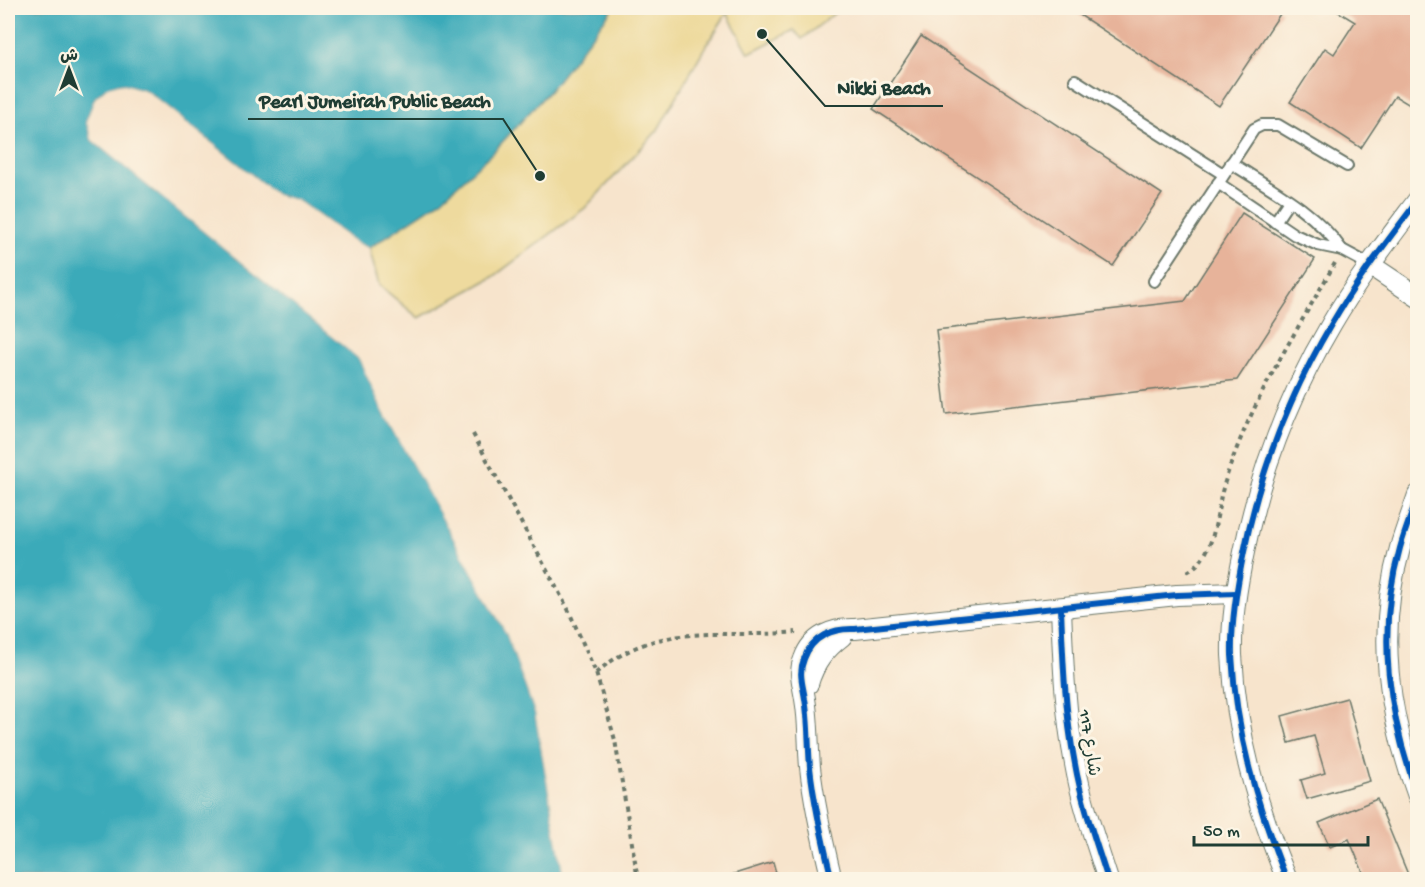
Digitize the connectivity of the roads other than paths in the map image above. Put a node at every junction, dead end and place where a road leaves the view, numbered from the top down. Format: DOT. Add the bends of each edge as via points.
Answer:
graph roads {
  1 [pos="1075,80"];
  2 [pos="1231,163"];
  3 [pos="1347,166"];
  4 [pos="1221,178"];
  5 [pos="1418,200"];
  6 [pos="1289,201"];
  7 [pos="1275,222"];
  8 [pos="1342,250"];
  9 [pos="1371,265"];
  10 [pos="1154,281"];
  11 [pos="1418,297"];
  12 [pos="1418,495"];
  13 [pos="1236,593"];
  14 [pos="1061,608"];
  15 [pos="1418,796"];
  16 [pos="832,879"];
  17 [pos="1108,879"];
  18 [pos="1287,879"];
  1 -- 4 [label="lane"];
  2 -- 3 [label="lane" via="1254,129 1270,124 1286,128"];
  2 -- 4 [label="lane"];
  2 -- 6 [label="lane"];
  4 -- 7 [label="lane"];
  4 -- 10 [label="lane"];
  5 -- 9 [label="street"];
  6 -- 7 [label="lane"];
  6 -- 8 [label="lane" via="1318,222"];
  7 -- 8 [label="lane" via="1306,241"];
  8 -- 9 [label="lane"];
  9 -- 11 [label="street"];
  9 -- 13 [label="street" via="1332,323 1299,384 1272,447 1252,513"];
  12 -- 15 [label="street" via="1400,549 1387,634 1394,718"];
  13 -- 14 [label="street" via="1177,595"];
  13 -- 18 [label="street" via="1232,653 1238,713 1249,771"];
  14 -- 16 [label="street" via="842,629 829,632 809,648 803,659 801,685 821,836"];
  14 -- 17 [label="street, شارع 117" via="1075,765"];
}
